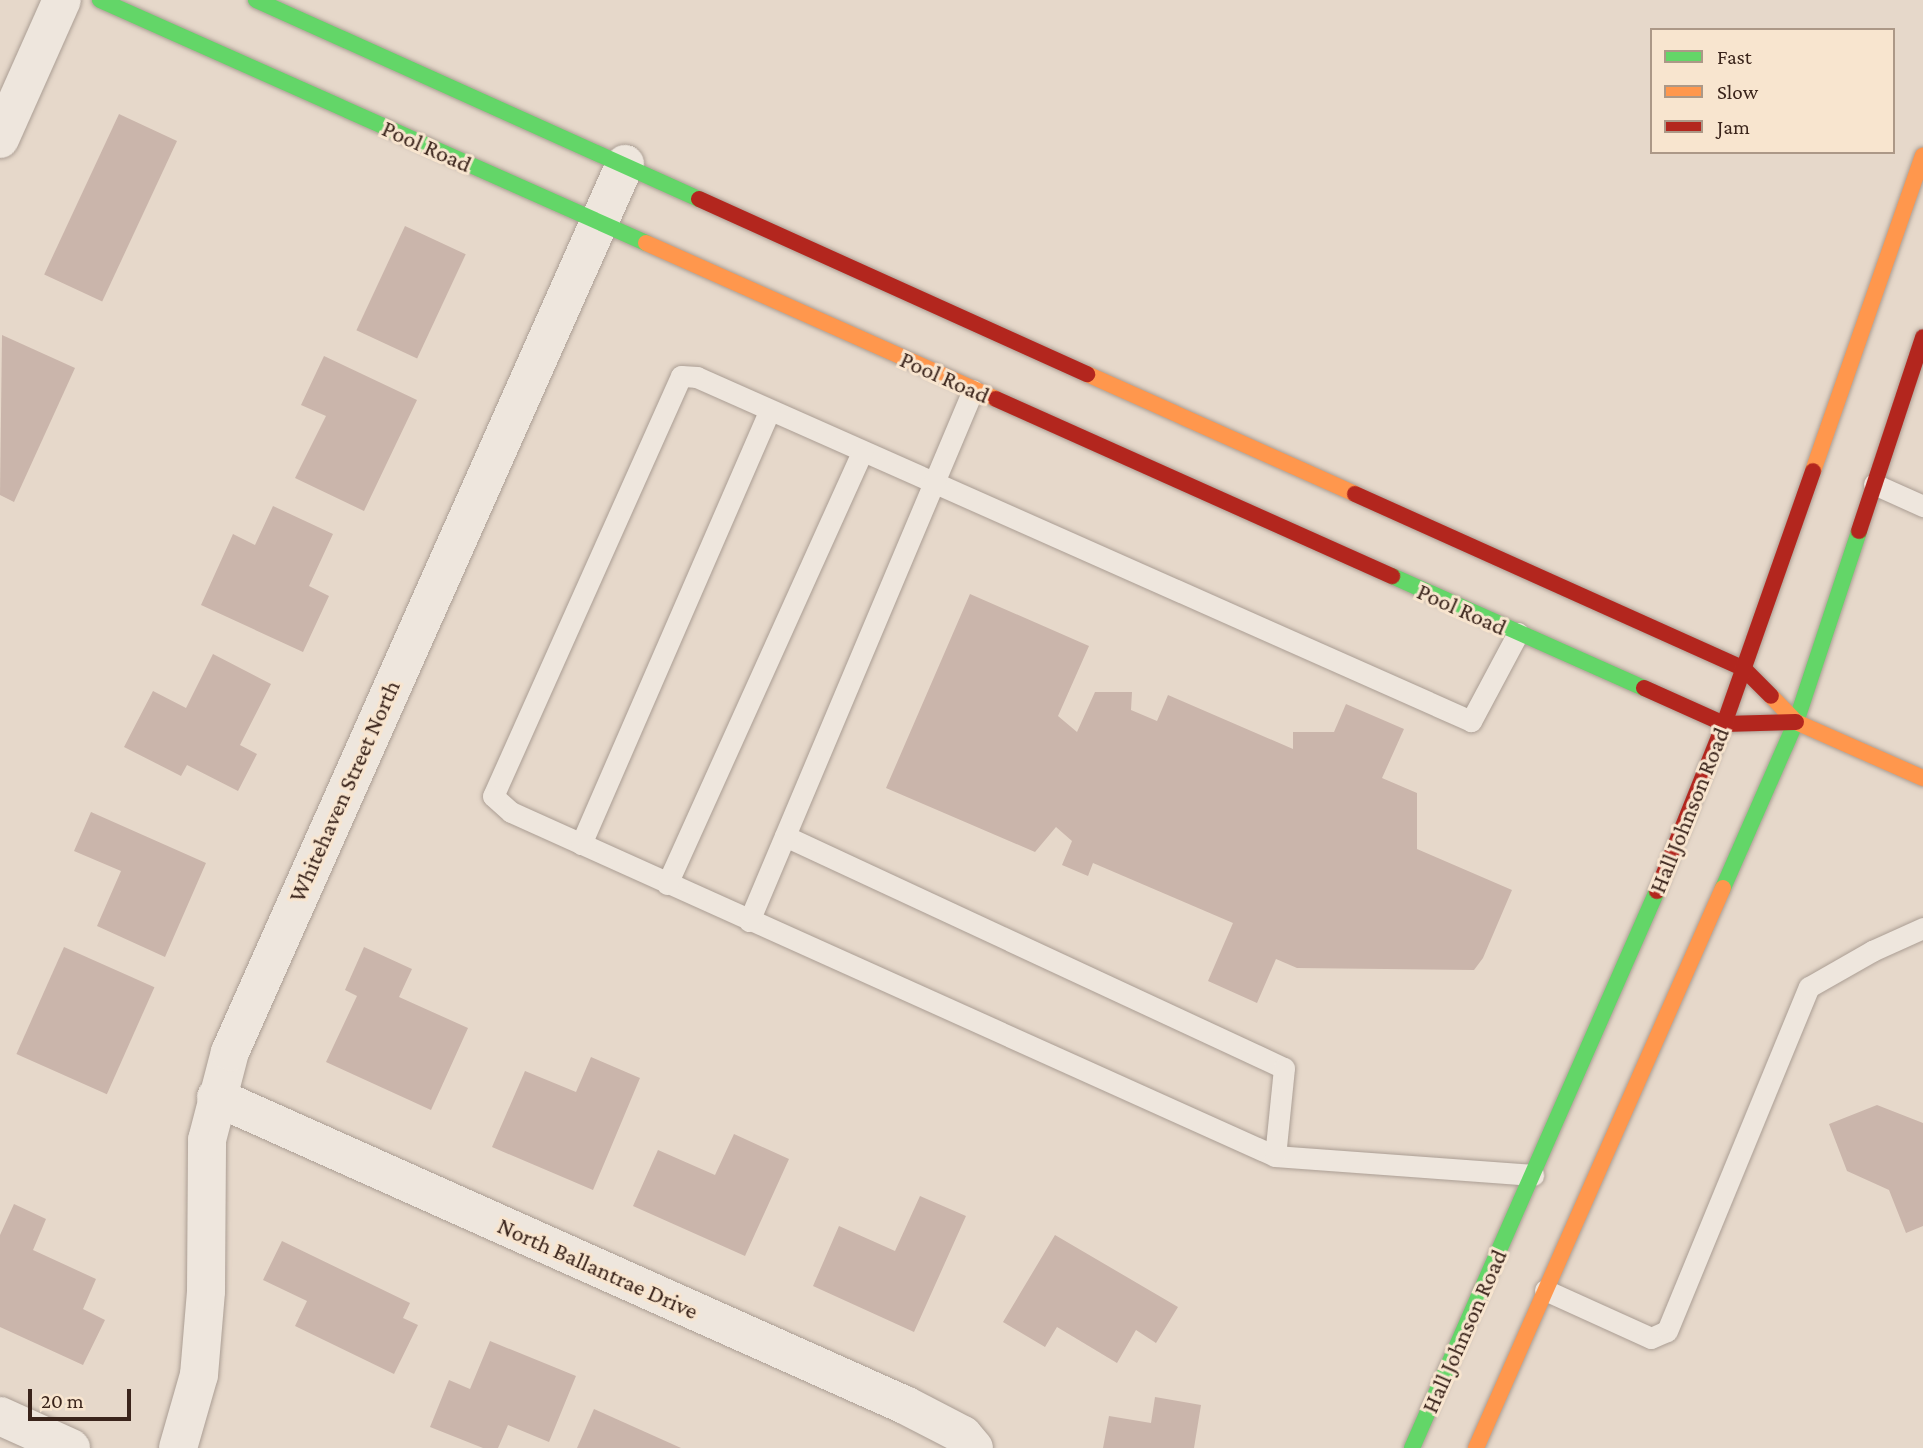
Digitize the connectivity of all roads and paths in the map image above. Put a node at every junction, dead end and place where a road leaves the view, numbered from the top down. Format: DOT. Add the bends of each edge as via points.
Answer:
graph roads {
  1 [pos="62,0"];
  2 [pos="100,0"];
  3 [pos="256,0"];
  4 [pos="0,139"];
  5 [pos="1923,156"];
  6 [pos="625,164"];
  7 [pos="599,223"];
  8 [pos="1923,337"];
  9 [pos="984,368"];
  10 [pos="973,390"];
  11 [pos="770,410"];
  12 [pos="862,452"];
  13 [pos="933,484"];
  14 [pos="1874,484"];
  15 [pos="1923,506"];
  16 [pos="1518,633"];
  17 [pos="1744,669"];
  18 [pos="1796,722"];
  19 [pos="1724,724"];
  20 [pos="1923,778"];
  21 [pos="785,836"];
  22 [pos="582,844"];
  23 [pos="667,884"];
  24 [pos="749,921"];
  25 [pos="1923,928"];
  26 [pos="216,1097"];
  27 [pos="1275,1156"];
  28 [pos="1533,1175"];
  29 [pos="1586,1199"];
  30 [pos="1545,1290"];
  31 [pos="0,1416"];
  32 [pos="71,1448"];
  33 [pos="178,1448"];
  34 [pos="974,1448"];
  35 [pos="1412,1448"];
  36 [pos="1476,1448"];
  1 -- 4 [label="street"];
  2 -- 7 [label="main road, Pool Road"];
  3 -- 6 [label="main road, Pool Road"];
  5 -- 17 [label="main road, Hall Johnson Road"];
  6 -- 7 [label="street, Whitehaven Street North"];
  6 -- 17 [label="main road, Pool Road" via="997,341"];
  7 -- 10 [label="main road, Pool Road"];
  7 -- 26 [label="street, Whitehaven Street North" via="370,730 230,1052"];
  8 -- 14 [label="main road"];
  9 -- 10 [label="main road"];
  10 -- 13 [label="lane"];
  10 -- 16 [label="main road, Pool Road"];
  11 -- 12 [label="lane"];
  11 -- 22 [label="lane"];
  11 -- 22 [label="lane" via="697,377 681,376 493,796 510,812"];
  12 -- 13 [label="lane"];
  12 -- 23 [label="lane"];
  13 -- 16 [label="lane" via="1471,721"];
  13 -- 21 [label="lane"];
  14 -- 15 [label="lane"];
  14 -- 18 [label="main road"];
  16 -- 19 [label="main road, Pool Road"];
  17 -- 18 [label="main road, Pool Road"];
  17 -- 19 [label="main road, Hall Johnson Road"];
  18 -- 19 [label="main road, Pool Road"];
  18 -- 20 [label="main road, Pool Road"];
  18 -- 29 [label="main road"];
  19 -- 28 [label="main road, Hall Johnson Road" via="1639,935"];
  21 -- 24 [label="lane"];
  21 -- 27 [label="lane" via="1284,1068"];
  22 -- 23 [label="lane"];
  23 -- 24 [label="lane"];
  24 -- 27 [label="lane"];
  25 -- 30 [label="lane" via="1809,987 1667,1331 1651,1338"];
  26 -- 33 [label="street, Whitehaven Street North" via="207,1140 200,1376"];
  26 -- 34 [label="street, North Ballantrae Drive" via="905,1405 963,1435"];
  27 -- 28 [label="lane"];
  28 -- 29 [label="main road"];
  28 -- 35 [label="main road, Hall Johnson Road"];
  29 -- 30 [label="main road"];
  30 -- 36 [label="main road"];
  31 -- 32 [label="street"];
}
